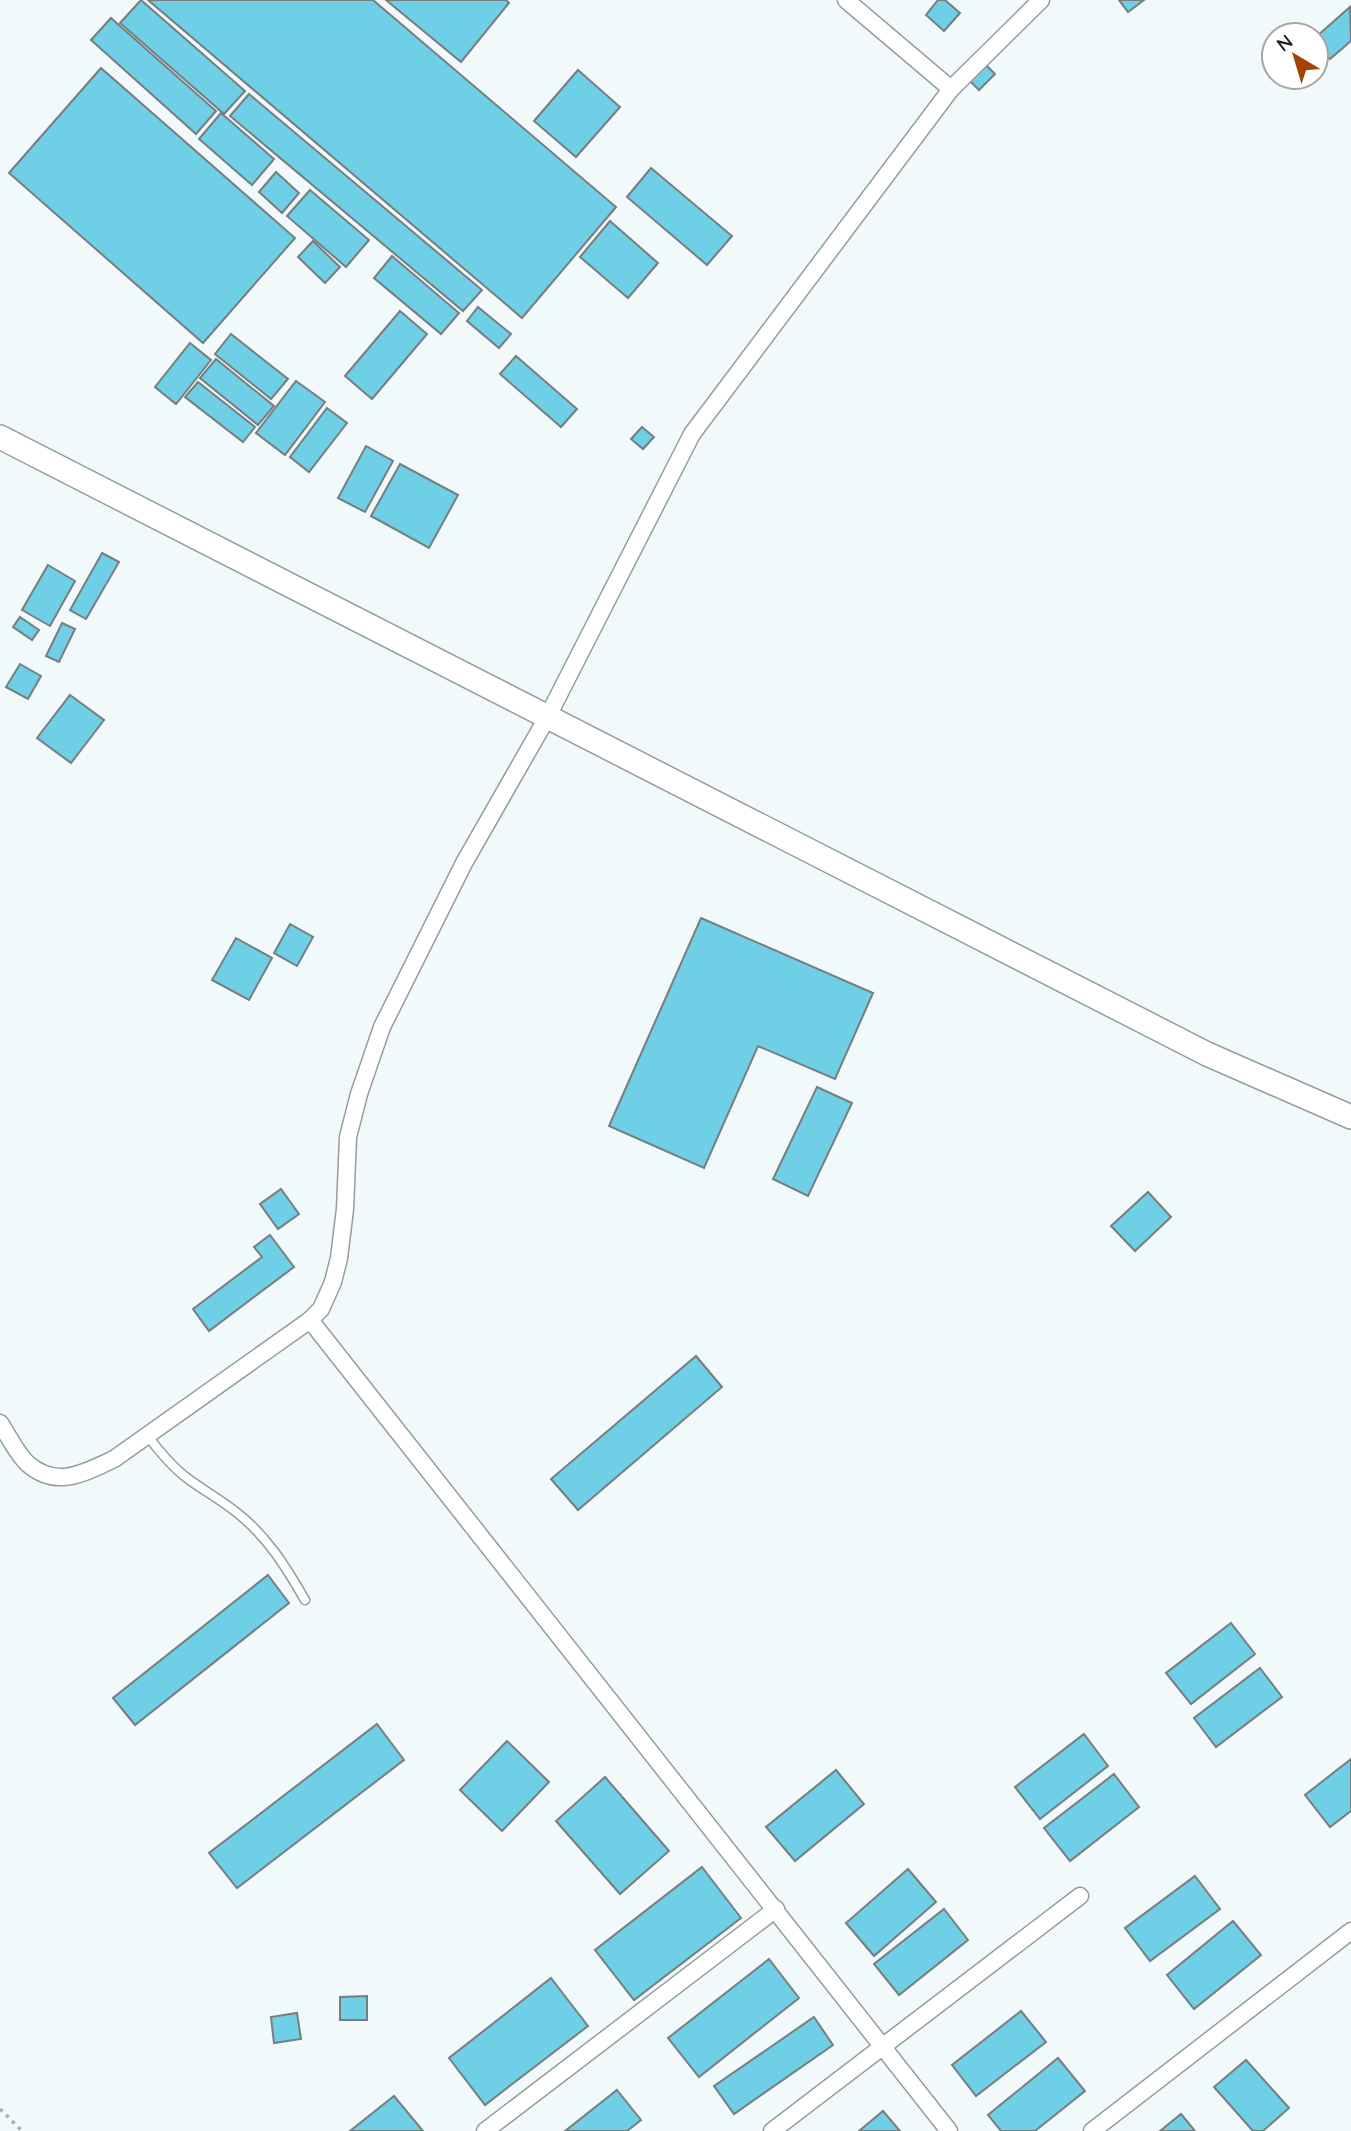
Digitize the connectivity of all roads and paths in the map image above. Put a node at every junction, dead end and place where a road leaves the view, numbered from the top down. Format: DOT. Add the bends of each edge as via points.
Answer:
graph roads {
  1 [pos="846,0"];
  2 [pos="1041,0"];
  3 [pos="951,89"];
  4 [pos="0,437"];
  5 [pos="548,716"];
  6 [pos="1351,1117"];
  7 [pos="310,1320"];
  8 [pos="0,1423"];
  9 [pos="147,1436"];
  10 [pos="304,1600"];
  11 [pos="1080,1896"];
  12 [pos="776,1909"];
  13 [pos="1351,1931"];
  14 [pos="884,2047"];
  15 [pos="0,2109"];
  16 [pos="22,2131"];
  17 [pos="485,2131"];
  18 [pos="772,2131"];
  19 [pos="949,2131"];
  20 [pos="1092,2131"];
  1 -- 3 [label="street"];
  2 -- 3 [label="street"];
  3 -- 5 [label="street" via="692,434"];
  4 -- 5 [label="main road"];
  5 -- 6 [label="main road" via="1207,1054"];
  5 -- 7 [label="street" via="464,863 382,1027 348,1137 339,1258 321,1309"];
  7 -- 9 [label="street"];
  7 -- 12 [label="street"];
  8 -- 9 [label="street" via="28,1463 55,1478 90,1470"];
  9 -- 10 [label="lane" via="166,1460 267,1540"];
  11 -- 14 [label="street"];
  12 -- 14 [label="street"];
  12 -- 17 [label="street"];
  13 -- 20 [label="street"];
  14 -- 18 [label="street"];
  14 -- 19 [label="street"];
  15 -- 16 [label="path"];
}
